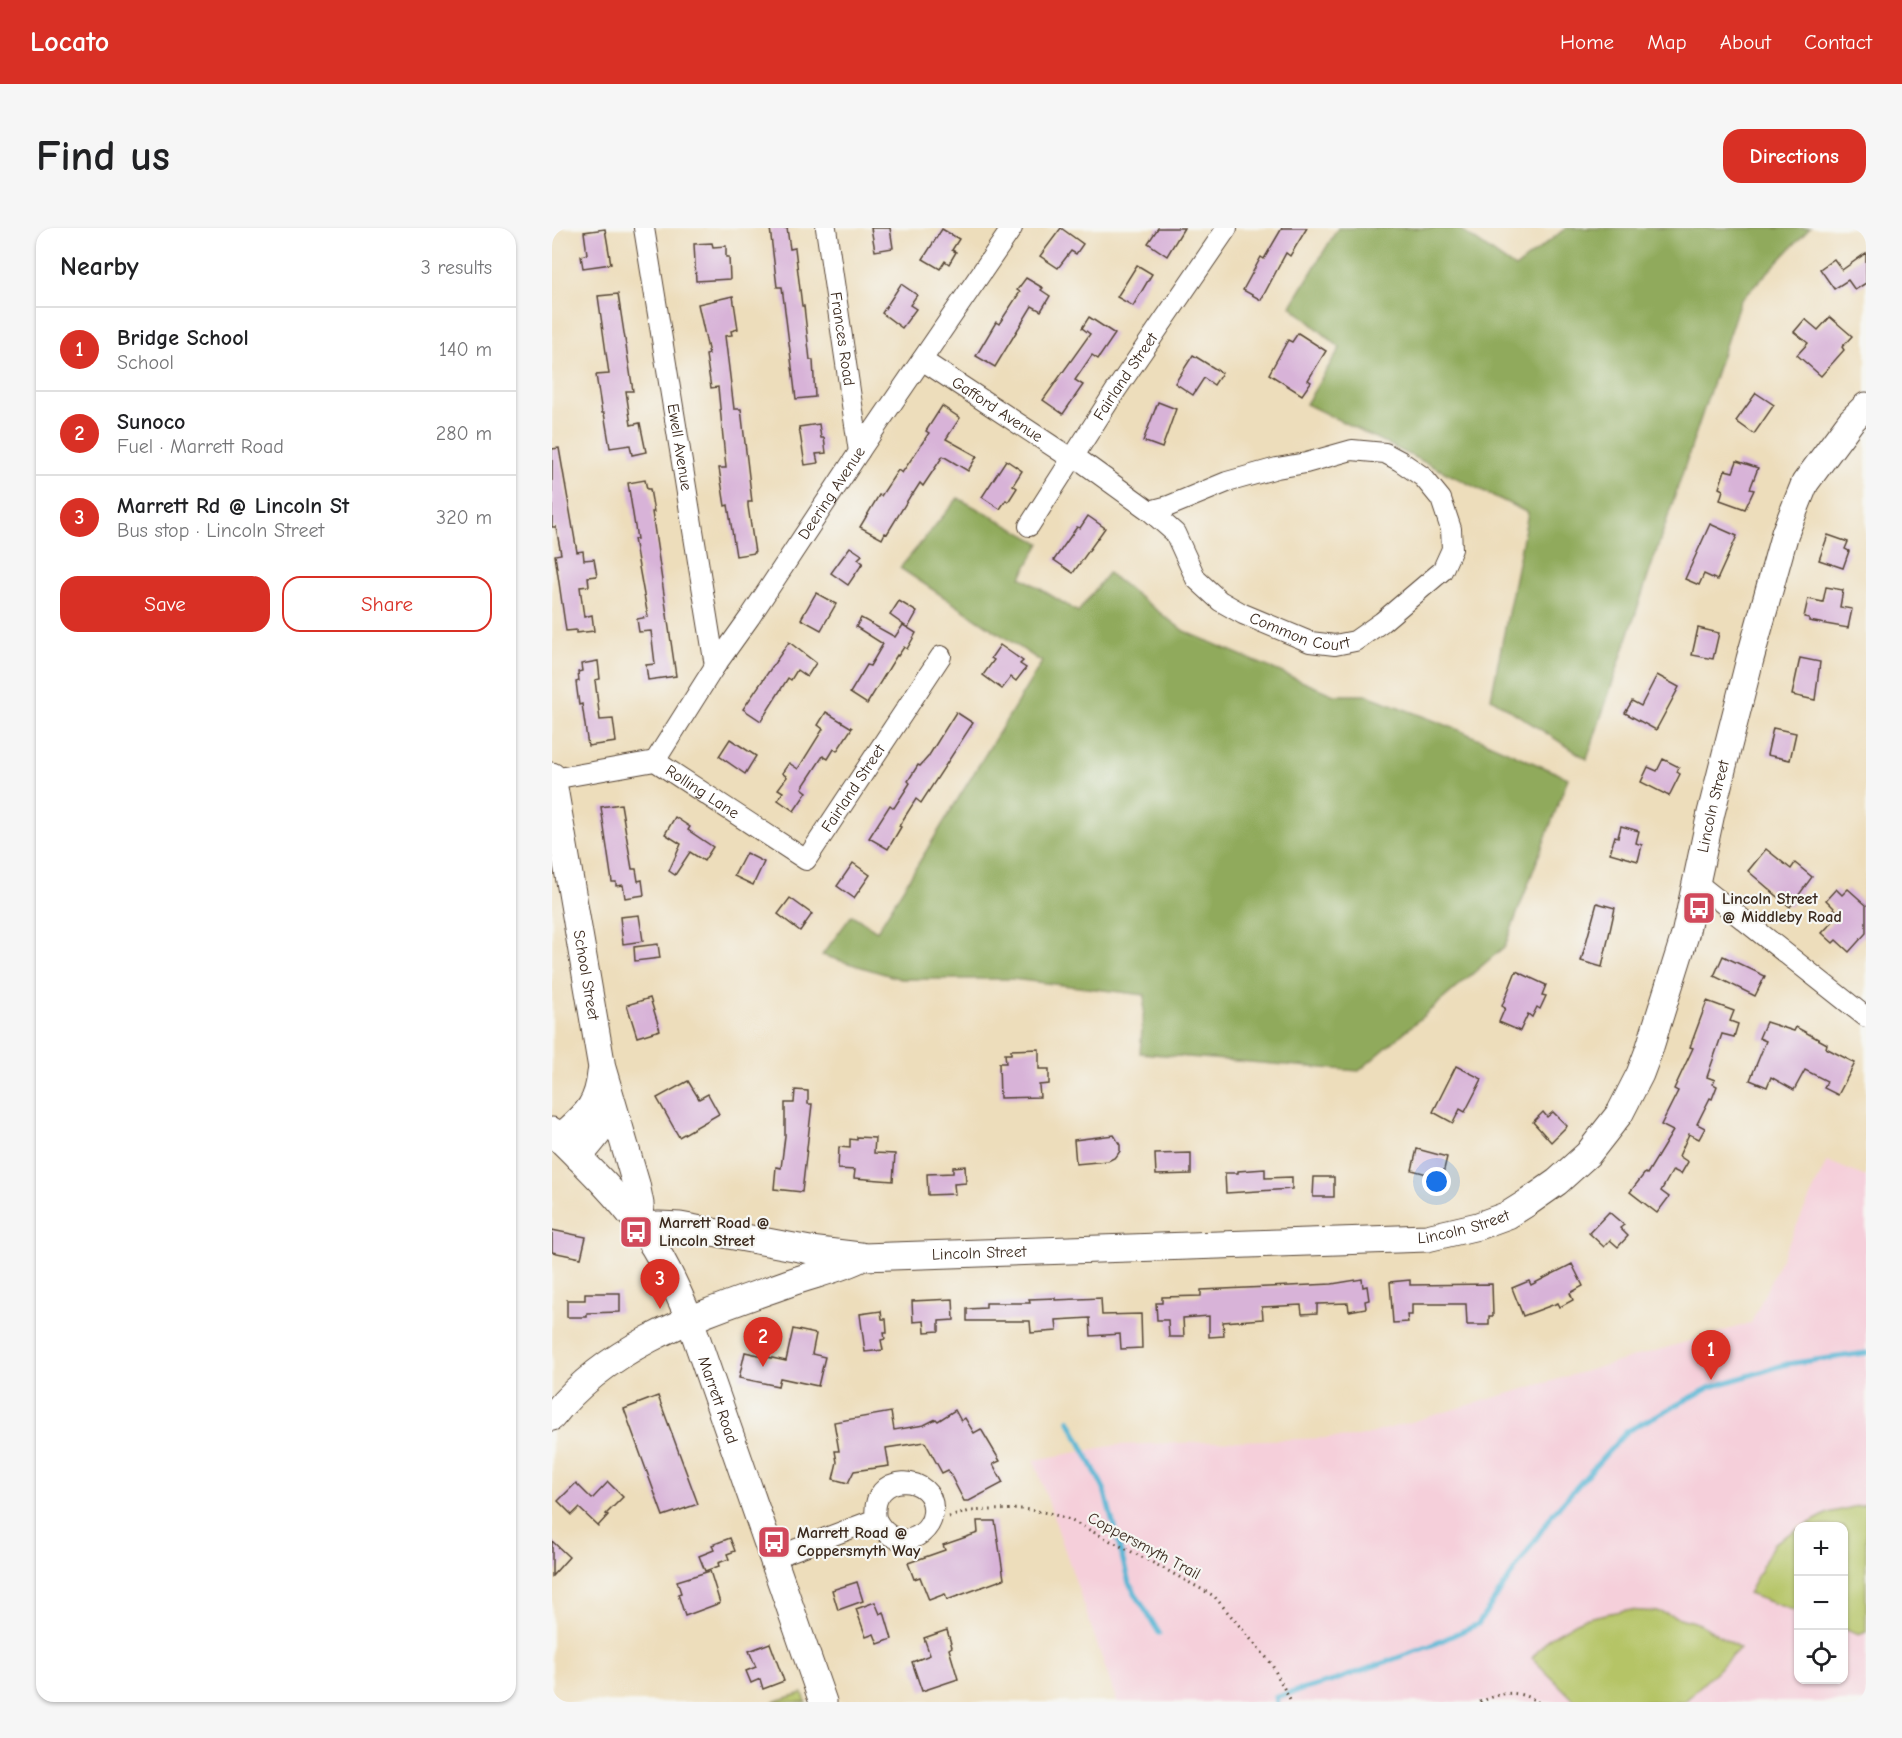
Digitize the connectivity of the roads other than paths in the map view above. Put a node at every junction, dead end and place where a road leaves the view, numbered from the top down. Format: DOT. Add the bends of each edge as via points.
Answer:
graph roads {
  1 [pos="644,228"];
  2 [pos="826,228"];
  3 [pos="1012,228"];
  4 [pos="1227,228"];
  5 [pos="922,360"];
  6 [pos="1866,406"];
  7 [pos="859,452"];
  8 [pos="1073,457"];
  9 [pos="1150,511"];
  10 [pos="1029,526"];
  11 [pos="941,656"];
  12 [pos="715,666"];
  13 [pos="655,761"];
  14 [pos="552,778"];
  15 [pos="807,860"];
  16 [pos="1697,883"];
  17 [pos="1866,1017"];
  18 [pos="602,1068"];
  19 [pos="611,1101"];
  20 [pos="563,1142"];
  21 [pos="641,1227"];
  22 [pos="863,1257"];
  23 [pos="690,1320"];
  24 [pos="552,1417"];
  25 [pos="876,1519"];
  26 [pos="773,1558"];
  27 [pos="823,1702"];
  1 -- 12 [label="street, Ewell Avenue"];
  2 -- 7 [label="street, Frances Road"];
  3 -- 5 [label="street, Deering Avenue"];
  4 -- 8 [label="street, Fairland Street"];
  5 -- 7 [label="street, Deering Avenue"];
  5 -- 8 [label="street, Gafford Avenue"];
  6 -- 16 [label="street, Lincoln Street" via="1805,483 1785,533 1749,659"];
  7 -- 12 [label="street, Deering Avenue"];
  8 -- 9 [label="street, Common Court"];
  8 -- 10 [label="street, Fairland Street"];
  9 -- 9 [label="street, Common Court" via="1174,533 1196,579 1220,601 1310,642 1335,645 1355,641 1442,571 1452,549 1451,529 1441,499 1423,477 1385,453 1352,450 1277,468"];
  11 -- 15 [label="street, Fairland Street"];
  12 -- 13 [label="street, Deering Avenue"];
  13 -- 14 [label="street, Rolling Lane"];
  13 -- 15 [label="street, Rolling Lane"];
  14 -- 18 [label="street, School Street"];
  16 -- 17 [label="street"];
  16 -- 22 [label="street, Lincoln Street" via="1649,1050 1620,1113 1588,1155 1508,1215 1427,1238"];
  18 -- 19 [label="street, School Street"];
  18 -- 20 [label="street, School Street" via="594,1104"];
  19 -- 20 [label="street" via="602,1129"];
  19 -- 21 [label="street, School Street" via="636,1184"];
  20 -- 21 [label="street, Marrett Road"];
  21 -- 22 [label="street" via="680,1226"];
  21 -- 23 [label="street, Marrett Road"];
  22 -- 23 [label="street, Lincoln Street"];
  23 -- 24 [label="street, Lincoln Street" via="633,1346 611,1361 589,1377"];
  23 -- 26 [label="street, Marrett Road"];
  25 -- 25 [label="street" via="876,1500 889,1485 898,1482 917,1484 925,1490 933,1508 922,1533 905,1540 887,1534"];
  25 -- 26 [label="street"];
  26 -- 27 [label="street, Marrett Road"];
}
